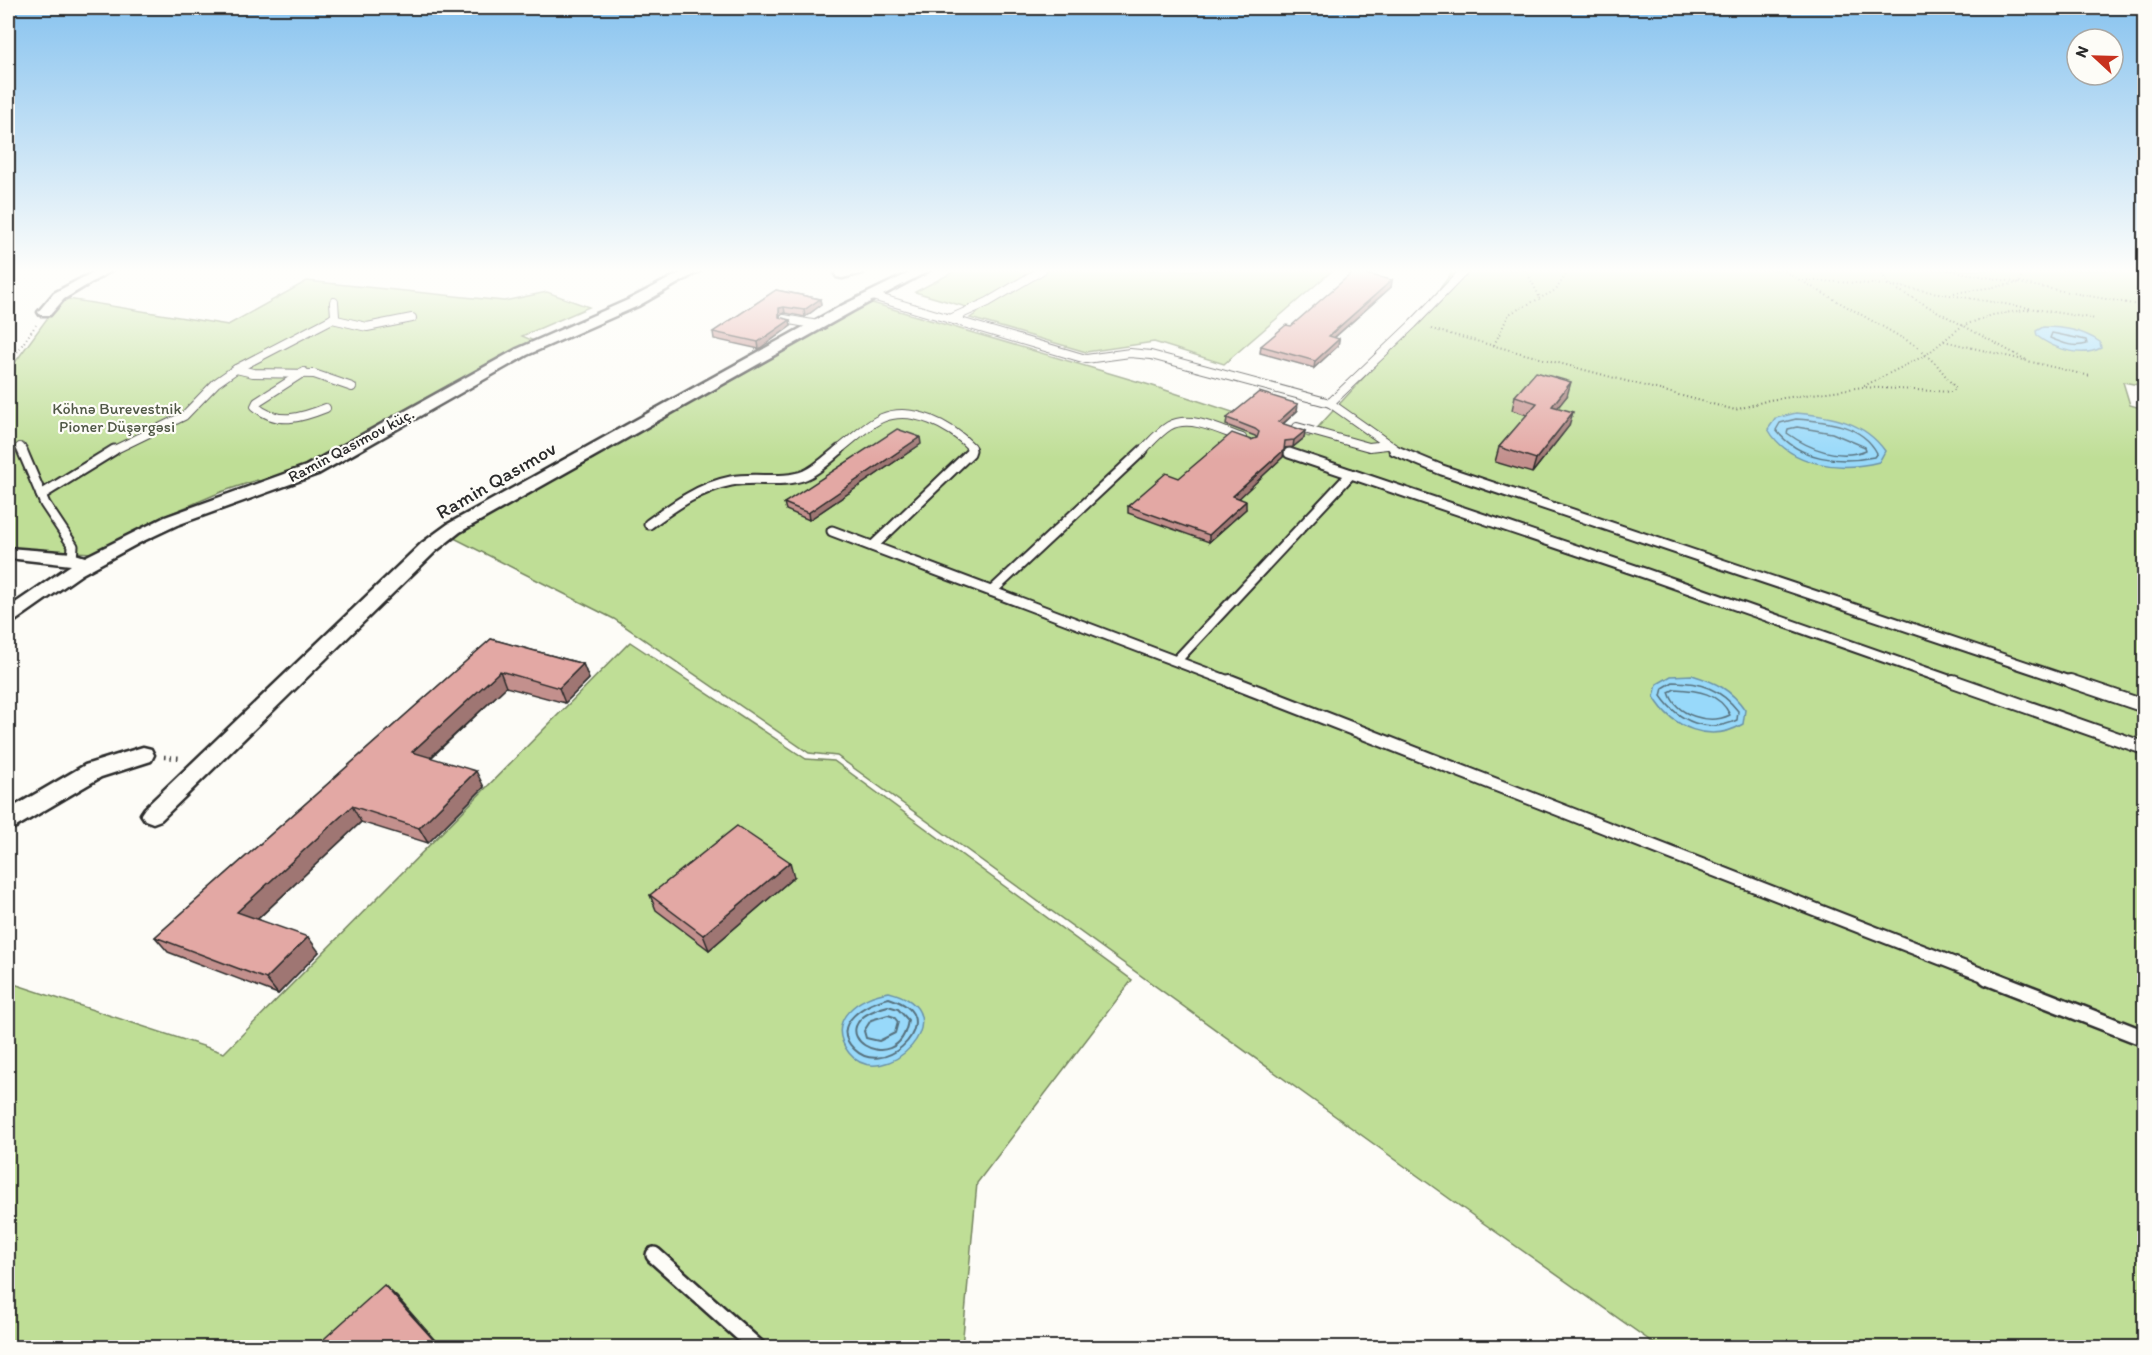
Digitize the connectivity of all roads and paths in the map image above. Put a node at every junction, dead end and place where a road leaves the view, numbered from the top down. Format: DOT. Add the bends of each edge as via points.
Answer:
graph roads {
  1 [pos="30,333"];
  2 [pos="305,333"];
  3 [pos="565,333"];
  4 [pos="803,333"];
  5 [pos="998,333"];
  6 [pos="1403,333"];
  7 [pos="1449,333"];
  8 [pos="1500,333"];
  9 [pos="1894,333"];
  10 [pos="1953,333"];
  11 [pos="1976,333"];
  12 [pos="1944,341"];
  13 [pos="1494,345"];
  14 [pos="1926,355"];
  15 [pos="2028,361"];
  16 [pos="8,365"];
  17 [pos="236,369"];
  18 [pos="304,372"];
  19 [pos="2090,376"];
  20 [pos="352,387"];
  21 [pos="1863,387"];
  22 [pos="1330,403"];
  23 [pos="326,408"];
  24 [pos="1298,428"];
  25 [pos="1252,441"];
  26 [pos="1387,445"];
  27 [pos="21,447"];
  28 [pos="1289,453"];
  29 [pos="1351,474"];
  30 [pos="41,495"];
  31 [pos="649,524"];
  32 [pos="832,531"];
  33 [pos="873,546"];
  34 [pos="8,553"];
  35 [pos="79,561"];
  36 [pos="992,591"];
  37 [pos="8,617"];
  38 [pos="1177,660"];
  39 [pos="2145,706"];
  40 [pos="2145,748"];
  41 [pos="143,755"];
  42 [pos="208,760"];
  43 [pos="153,814"];
  44 [pos="8,821"];
  45 [pos="2144,1040"];
  46 [pos="654,1254"];
  47 [pos="758,1347"];
  1 -- 16 [label="path"];
  2 -- 17 [label="lane"];
  3 -- 35 [label="street, Ramin Qasımov küç." via="522,352 312,470 171,521"];
  4 -- 42 [label="street, Ramin Qasımov" via="454,528 422,554"];
  5 -- 22 [label="lane" via="1086,359 1130,353 1151,355"];
  6 -- 22 [label="lane"];
  7 -- 13 [label="path"];
  8 -- 13 [label="path"];
  9 -- 14 [label="path"];
  10 -- 12 [label="path"];
  11 -- 15 [label="path"];
  12 -- 14 [label="path"];
  12 -- 15 [label="path"];
  13 -- 21 [label="path" via="1735,410 1769,400"];
  14 -- 21 [label="path"];
  14 -- 21 [label="path" via="1956,389 1951,392"];
  15 -- 19 [label="path"];
  17 -- 18 [label="lane" via="253,373"];
  17 -- 30 [label="lane" via="216,383 184,416 119,447"];
  18 -- 20 [label="lane"];
  18 -- 23 [label="lane" via="255,406 286,421"];
  22 -- 26 [label="lane"];
  24 -- 26 [label="lane" via="1369,447"];
  25 -- 36 [label="lane" via="1195,423 1169,426"];
  26 -- 39 [label="lane" via="1442,470"];
  27 -- 30 [label="lane"];
  28 -- 29 [label="lane"];
  29 -- 38 [label="lane"];
  29 -- 40 [label="lane"];
  30 -- 35 [label="lane" via="73,544"];
  31 -- 33 [label="lane" via="687,496 716,483 792,479 807,474 880,418 894,413 913,415 966,441 970,453"];
  32 -- 33 [label="lane"];
  33 -- 36 [label="lane"];
  34 -- 35 [label="street"];
  35 -- 37 [label="street, Ramin Qasımov küç."];
  36 -- 38 [label="lane"];
  38 -- 45 [label="lane"];
  41 -- 42 [label="path"];
  41 -- 44 [label="street" via="93,771"];
  42 -- 43 [label="street, Ramin Qasımov"];
  46 -- 47 [label="lane"];
}
